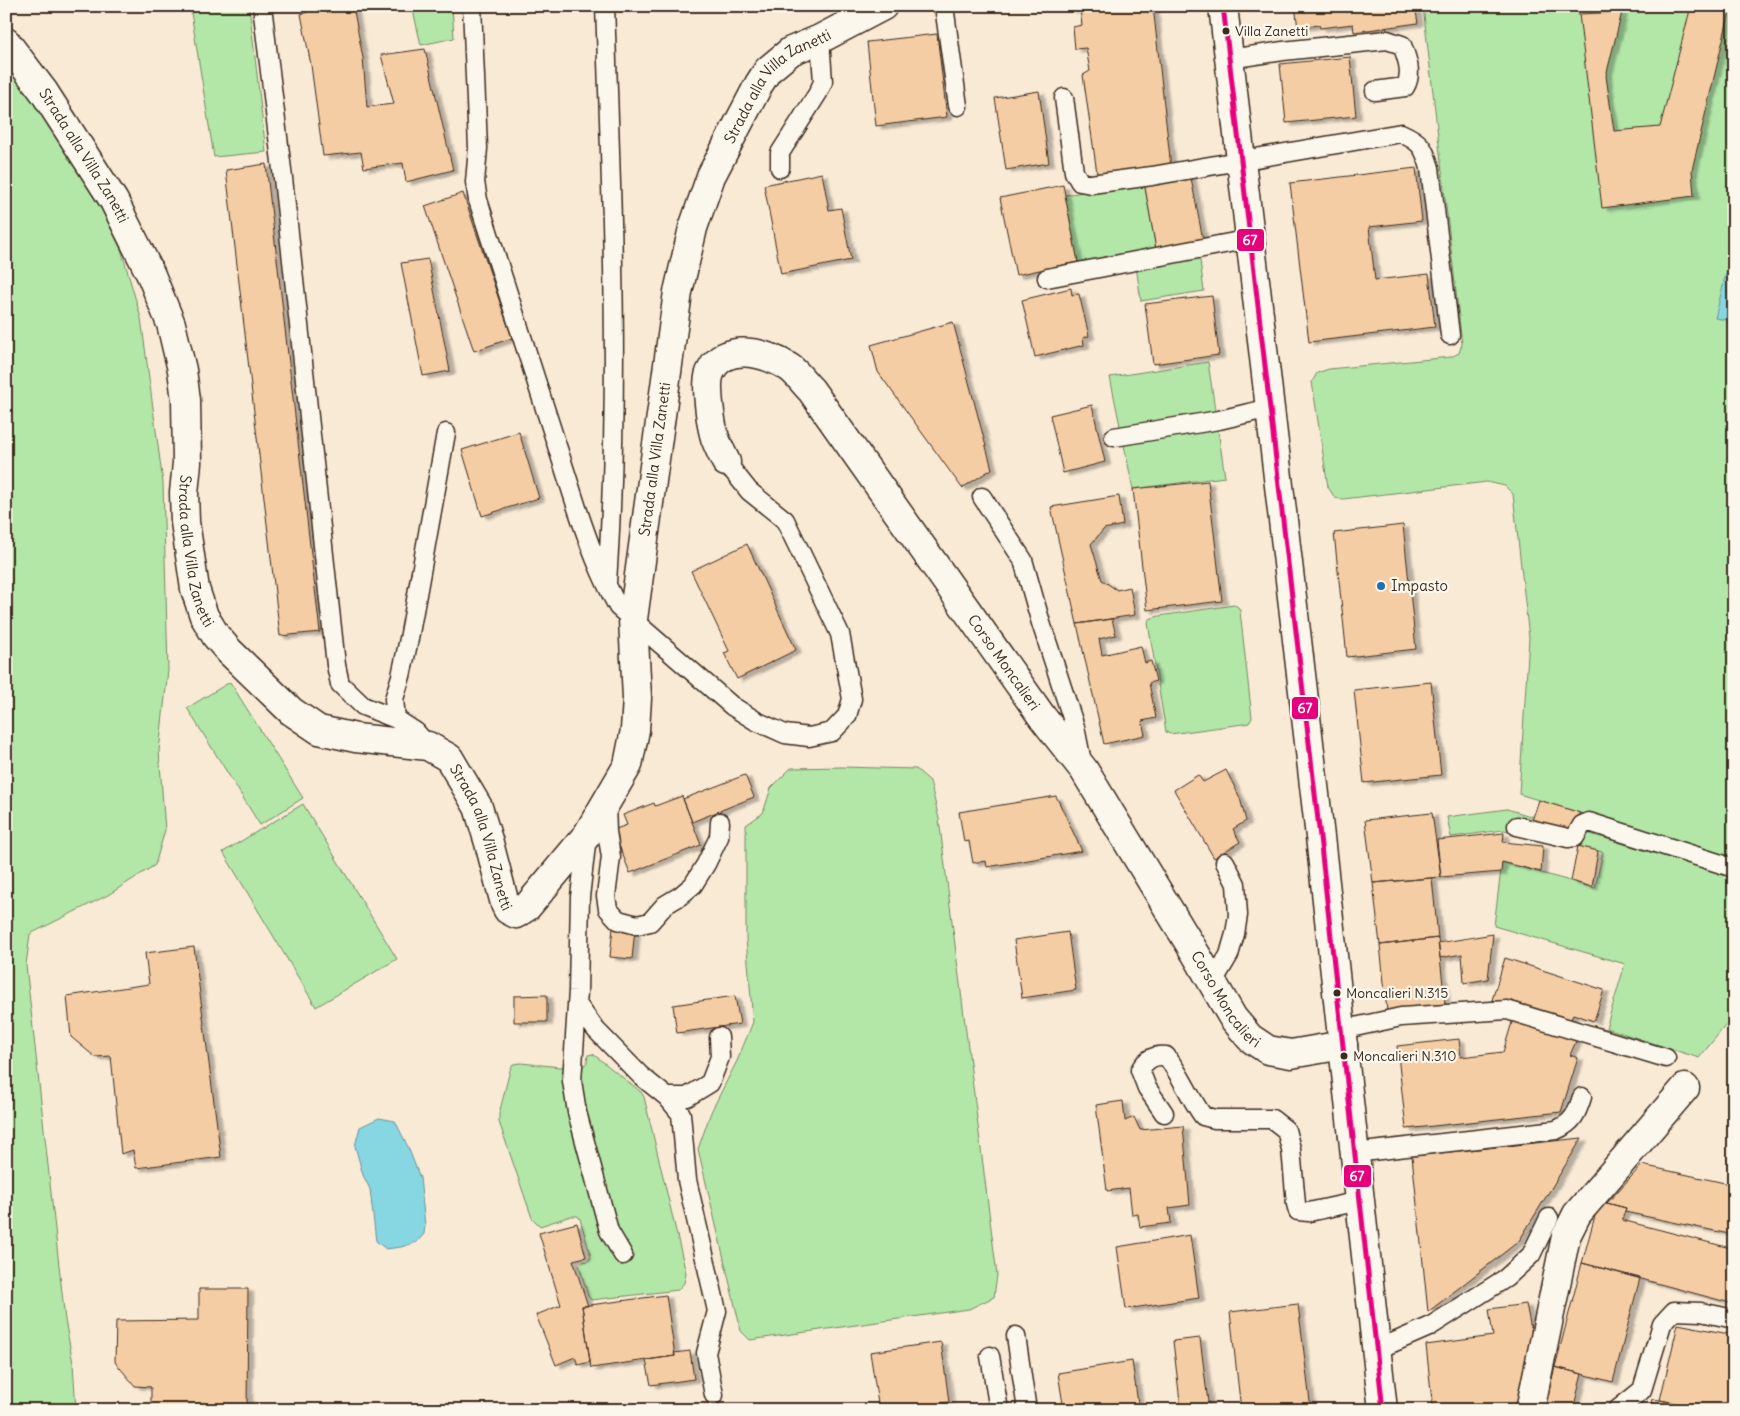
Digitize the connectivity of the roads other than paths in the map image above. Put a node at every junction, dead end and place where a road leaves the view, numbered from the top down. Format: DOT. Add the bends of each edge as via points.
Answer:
graph roads {
  1 [pos="262,6"];
  2 [pos="472,6"];
  3 [pos="605,6"];
  4 [pos="883,6"];
  5 [pos="944,6"];
  6 [pos="1223,6"];
  7 [pos="820,39"];
  8 [pos="6,42"];
  9 [pos="1229,59"];
  10 [pos="1375,90"];
  11 [pos="1064,98"];
  12 [pos="958,106"];
  13 [pos="1241,159"];
  14 [pos="780,168"];
  15 [pos="1250,239"];
  16 [pos="1047,278"];
  17 [pos="1450,335"];
  18 [pos="1270,408"];
  19 [pos="446,433"];
  20 [pos="1114,438"];
  21 [pos="726,462"];
  22 [pos="982,497"];
  23 [pos="607,586"];
  24 [pos="633,619"];
  25 [pos="396,719"];
  26 [pos="428,746"];
  27 [pos="1084,770"];
  28 [pos="606,804"];
  29 [pos="720,822"];
  30 [pos="1517,826"];
  31 [pos="587,835"];
  32 [pos="1225,862"];
  33 [pos="1734,868"];
  34 [pos="1213,982"];
  35 [pos="578,1004"];
  36 [pos="719,1037"];
  37 [pos="1342,1038"];
  38 [pos="1666,1058"];
  39 [pos="1685,1088"];
  40 [pos="667,1097"];
  41 [pos="1582,1097"];
  42 [pos="1164,1113"];
  43 [pos="1354,1153"];
  44 [pos="1360,1201"];
  45 [pos="1549,1218"];
  46 [pos="623,1255"];
  47 [pos="1734,1319"];
  48 [pos="1016,1336"];
  49 [pos="1376,1350"];
  50 [pos="990,1356"];
  51 [pos="714,1395"];
  52 [pos="999,1410"];
  53 [pos="1027,1410"];
  54 [pos="1383,1410"];
  55 [pos="1530,1410"];
  56 [pos="1617,1410"];
  1 -- 25 [label="lane" via="336,665 340,684 363,706"];
  2 -- 23 [label="lane" via="478,200 593,556"];
  3 -- 23 [label="lane" via="614,239 614,453"];
  4 -- 7 [label="street, Strada alla Villa Zanetti"];
  5 -- 12 [label="lane"];
  6 -- 9 [label="street"];
  7 -- 14 [label="lane" via="823,82 780,153"];
  7 -- 24 [label="street, Strada alla Villa Zanetti" via="791,51 768,70 711,176 693,228 678,292"];
  8 -- 26 [label="street, Strada alla Villa Zanetti" via="44,92 114,201 171,324 186,400 184,493 191,564 201,608 216,636 291,711 319,730 356,738"];
  9 -- 10 [label="lane" via="1387,40 1402,45 1410,80 1405,87"];
  9 -- 13 [label="street"];
  11 -- 13 [label="lane" via="1074,172 1080,182 1091,184 1152,176"];
  13 -- 15 [label="street"];
  13 -- 17 [label="lane" via="1401,133 1412,138 1425,150 1430,168"];
  15 -- 16 [label="lane"];
  15 -- 18 [label="street"];
  18 -- 20 [label="lane"];
  18 -- 37 [label="street"];
  19 -- 25 [label="lane" via="409,639 394,699"];
  21 -- 24 [label="lane" via="749,492 785,520 840,634 852,699 847,716 832,732 809,737 785,734 756,721 732,706"];
  21 -- 27 [label="street, Corso Moncalieri" via="714,437 708,395 709,374 720,360 733,353 767,356 790,368 811,390 1043,718"];
  22 -- 27 [label="lane" via="1023,560 1075,727"];
  23 -- 24 [label="lane" via="618,607"];
  24 -- 28 [label="street, Strada alla Villa Zanetti" via="637,698 635,730 628,765"];
  25 -- 26 [label="lane" via="416,732"];
  26 -- 31 [label="street, Strada alla Villa Zanetti" via="448,758 478,807 505,904 511,912 516,914 527,907"];
  27 -- 34 [label="street, Corso Moncalieri"];
  28 -- 29 [label="lane" via="611,857 606,896 608,910 618,920 637,925 650,922 665,905 693,885 719,837"];
  28 -- 31 [label="street, Strada alla Villa Zanetti"];
  30 -- 33 [label="lane" via="1568,838 1575,837 1582,825 1589,822"];
  31 -- 35 [label="lane" via="580,897"];
  32 -- 34 [label="lane" via="1236,884 1238,916 1229,955"];
  34 -- 37 [label="street, Corso Moncalieri" via="1233,1018 1250,1038 1268,1050 1291,1054"];
  35 -- 40 [label="lane" via="596,1030 641,1076"];
  35 -- 46 [label="lane" via="572,1081 574,1096 609,1231"];
  36 -- 40 [label="lane" via="720,1057 710,1082 687,1097"];
  37 -- 38 [label="lane" via="1401,1017 1507,1010"];
  37 -- 43 [label="street"];
  39 -- 55 [label="street" via="1583,1207 1566,1236"];
  40 -- 51 [label="lane" via="681,1114 687,1180 717,1311 706,1353"];
  41 -- 43 [label="lane" via="1576,1115 1566,1126 1556,1130"];
  42 -- 44 [label="lane" via="1147,1088 1140,1070 1145,1061 1157,1055 1166,1056 1174,1065 1203,1116 1272,1119 1286,1130 1298,1210 1309,1212"];
  43 -- 44 [label="street"];
  44 -- 49 [label="street"];
  45 -- 49 [label="lane" via="1531,1255 1506,1278 1429,1326"];
  47 -- 56 [label="lane" via="1701,1312 1674,1311 1662,1324 1642,1390"];
  48 -- 53 [label="lane"];
  49 -- 54 [label="street"];
  50 -- 52 [label="lane"];
}
